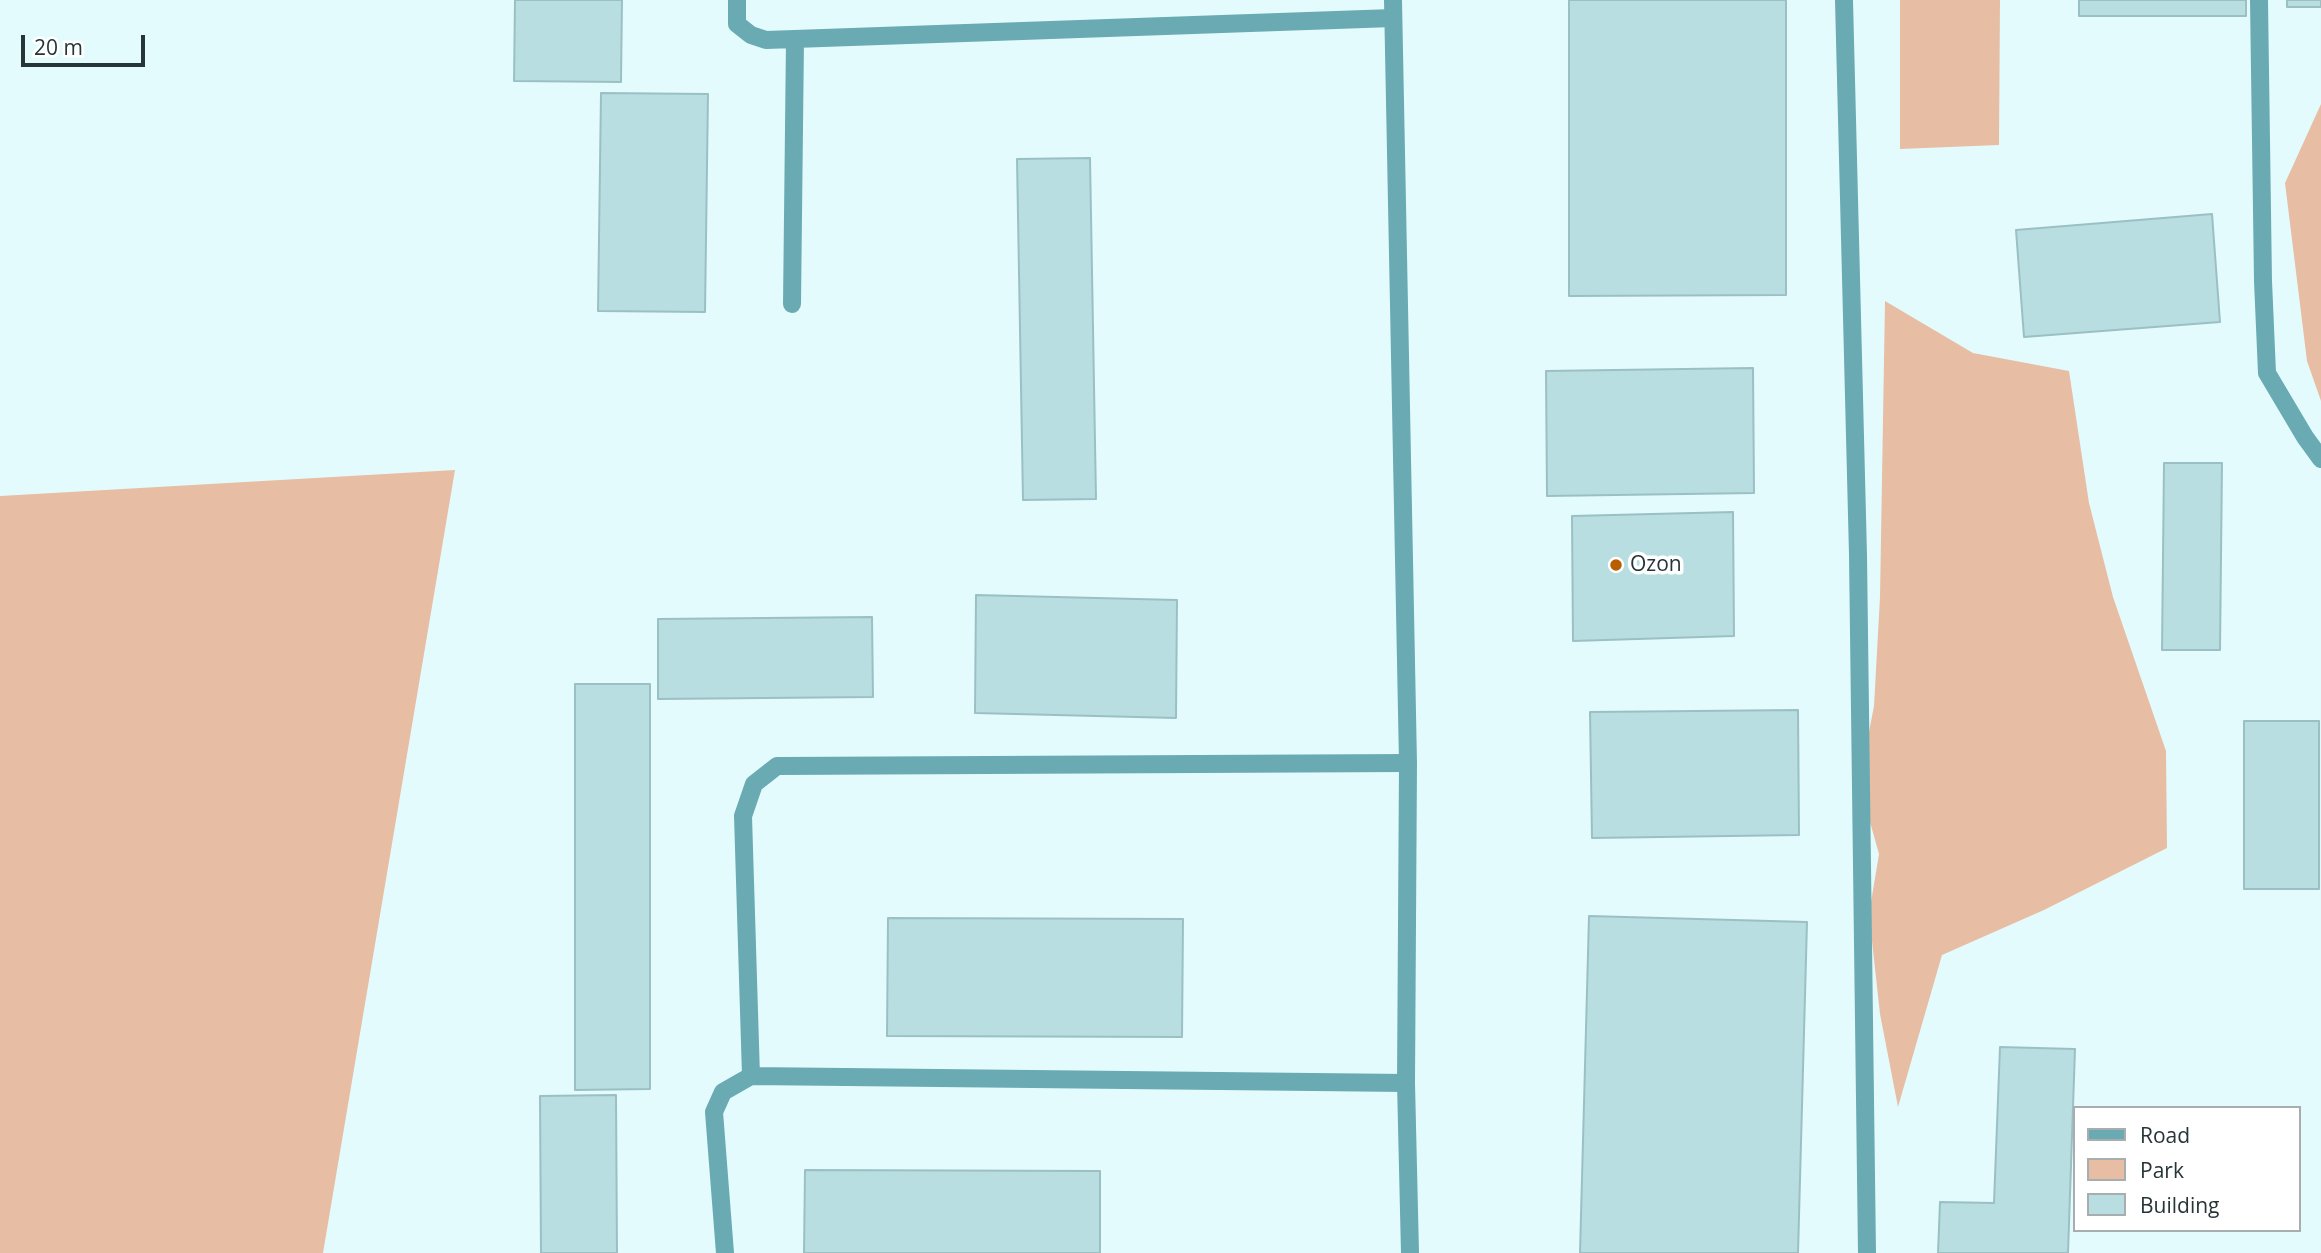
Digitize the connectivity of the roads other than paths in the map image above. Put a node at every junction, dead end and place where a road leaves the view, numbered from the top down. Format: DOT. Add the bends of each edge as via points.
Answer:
graph roads {
  1 [pos="737,0"];
  2 [pos="1393,0"];
  3 [pos="1844,0"];
  4 [pos="2259,0"];
  5 [pos="1393,18"];
  6 [pos="795,40"];
  7 [pos="792,303"];
  8 [pos="2321,459"];
  9 [pos="1408,763"];
  10 [pos="751,1076"];
  11 [pos="1406,1083"];
  12 [pos="725,1253"];
  13 [pos="1410,1253"];
  14 [pos="1867,1253"];
  1 -- 6 [label="street" via="737,24 751,35"];
  2 -- 5 [label="street"];
  3 -- 14 [label="street" via="1858,555"];
  4 -- 8 [label="street" via="2267,373"];
  5 -- 6 [label="street"];
  5 -- 9 [label="street"];
  6 -- 7 [label="street"];
  9 -- 10 [label="street" via="777,766 754,784 743,816"];
  9 -- 11 [label="street"];
  10 -- 11 [label="street"];
  10 -- 12 [label="street" via="723,1091 714,1112"];
  11 -- 13 [label="street"];
}
